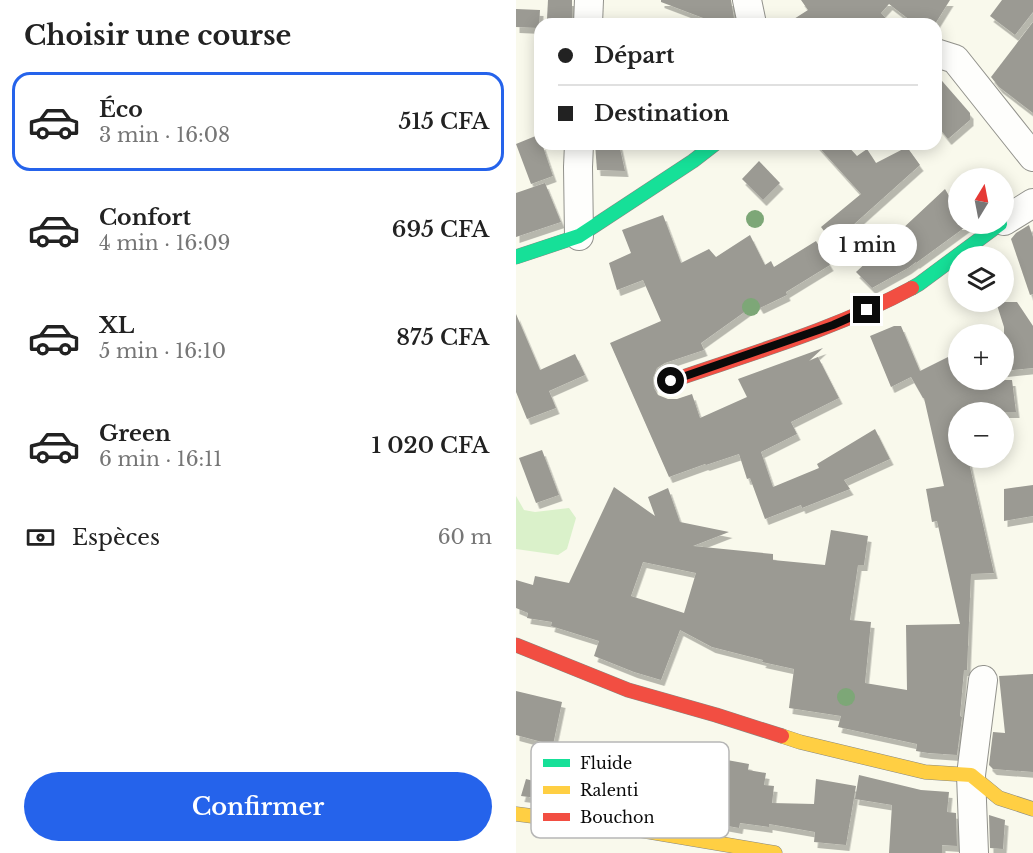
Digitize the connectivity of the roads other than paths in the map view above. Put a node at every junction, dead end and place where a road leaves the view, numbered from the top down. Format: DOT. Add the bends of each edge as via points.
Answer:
graph roads {
  1 [pos="589,0"];
  2 [pos="747,0"];
  3 [pos="588,18"];
  4 [pos="751,18"];
  5 [pos="942,55"];
  6 [pos="579,150"];
  7 [pos="707,150"];
  8 [pos="1033,157"];
  9 [pos="1033,202"];
  10 [pos="1014,214"];
  11 [pos="986,234"];
  12 [pos="579,236"];
  13 [pos="516,257"];
  14 [pos="671,381"];
  15 [pos="516,645"];
  16 [pos="983,680"];
  17 [pos="971,775"];
  18 [pos="1033,809"];
  19 [pos="516,814"];
  20 [pos="531,816"];
  21 [pos="683,838"];
  22 [pos="775,853"];
  23 [pos="974,853"];
  1 -- 3 [label="street"];
  2 -- 4 [label="street"];
  5 -- 8 [label="street" via="955,59"];
  6 -- 12 [label="street"];
  7 -- 12 [label="street"];
  9 -- 10 [label="street"];
  11 -- 14 [label="street" via="919,284 884,303 833,325"];
  12 -- 13 [label="street"];
  15 -- 17 [label="street" via="627,690 800,742 925,772"];
  16 -- 17 [label="street"];
  17 -- 18 [label="street" via="999,798"];
  17 -- 23 [label="street"];
  19 -- 20 [label="street"];
  21 -- 22 [label="street"];
}
